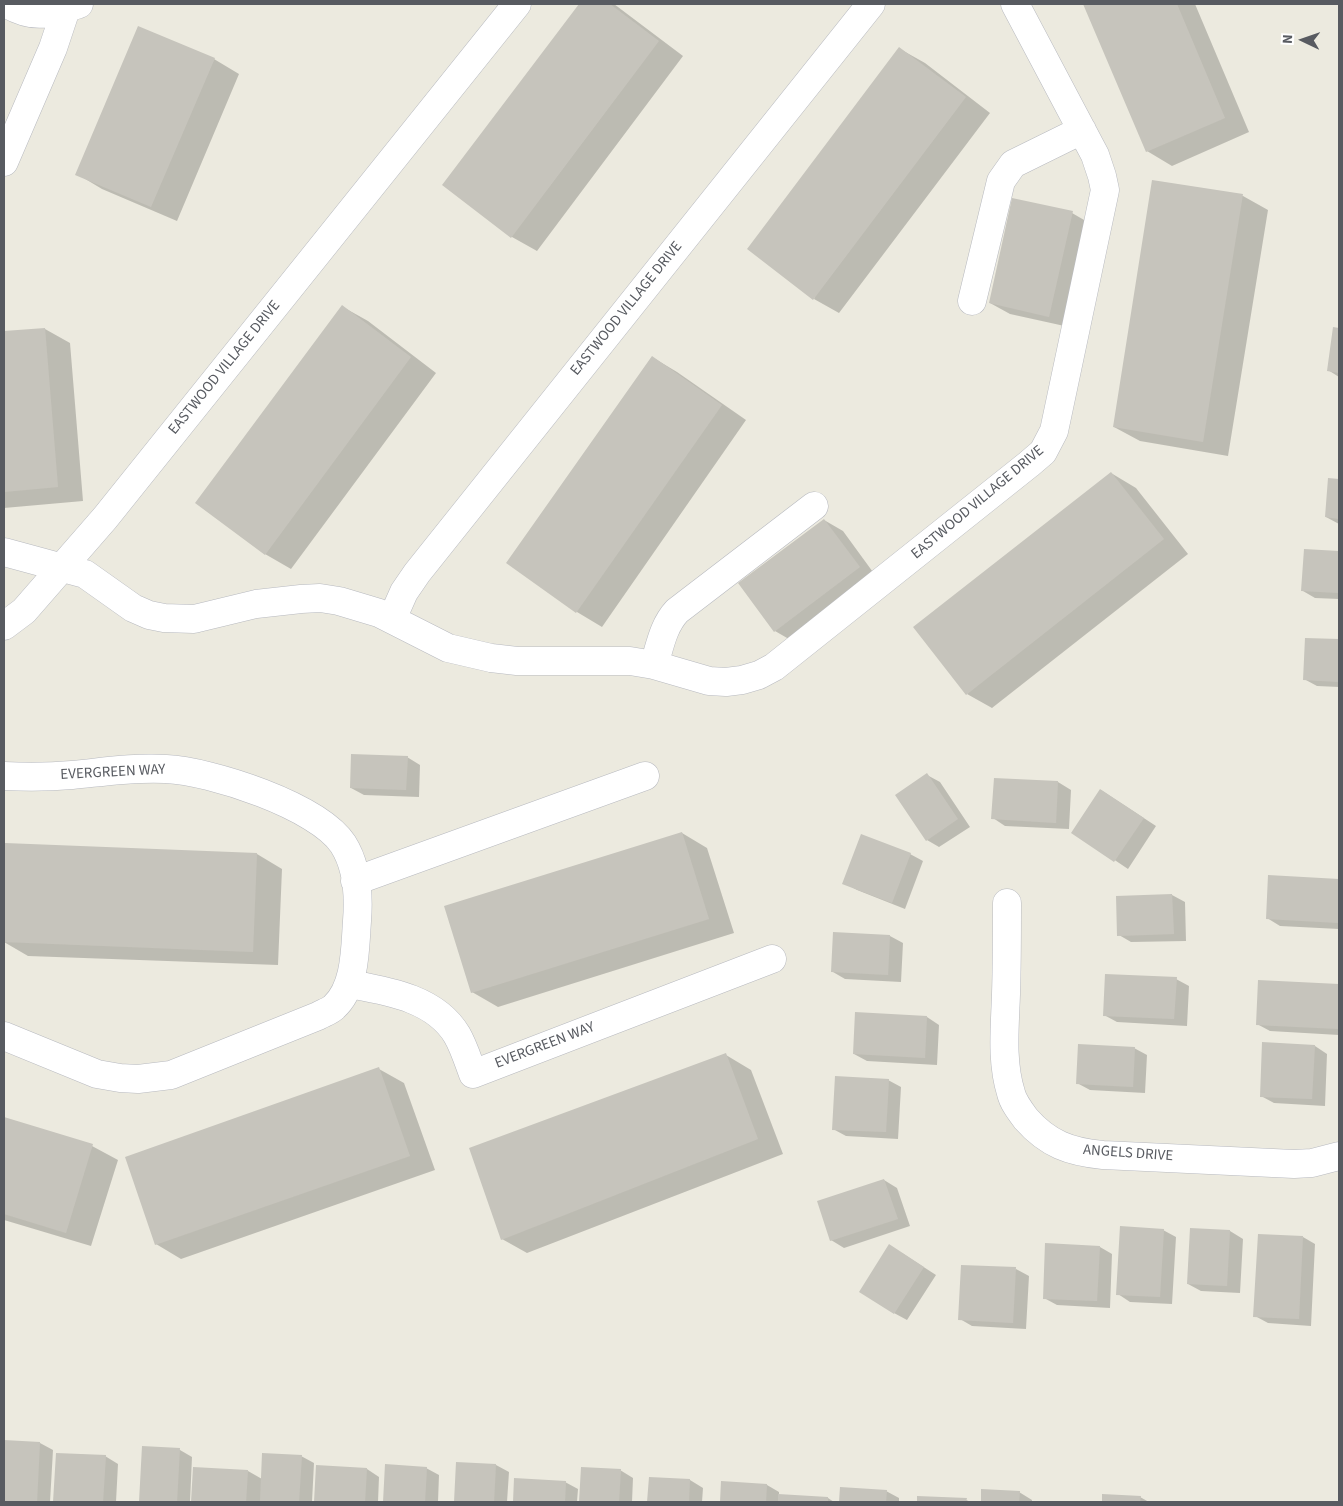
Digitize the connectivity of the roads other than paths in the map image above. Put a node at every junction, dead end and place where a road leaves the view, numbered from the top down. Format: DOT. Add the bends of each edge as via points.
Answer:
graph roads {
  1 [pos="6,4"];
  2 [pos="517,4"];
  3 [pos="871,4"];
  4 [pos="1016,4"];
  5 [pos="72,6"];
  6 [pos="1082,130"];
  7 [pos="4,162"];
  8 [pos="972,301"];
  9 [pos="814,506"];
  10 [pos="4,552"];
  11 [pos="63,567"];
  12 [pos="392,619"];
  13 [pos="4,626"];
  14 [pos="654,665"];
  15 [pos="4,776"];
  16 [pos="645,776"];
  17 [pos="355,881"];
  18 [pos="1007,903"];
  19 [pos="772,959"];
  20 [pos="348,984"];
  21 [pos="4,1036"];
  22 [pos="1339,1156"];
  1 -- 5 [label="street" via="22,12 36,14 54,13"];
  2 -- 11 [label="street, EASTWOOD VILLAGE DRIVE"];
  3 -- 12 [label="street, EASTWOOD VILLAGE DRIVE" via="417,572"];
  4 -- 6 [label="street, EASTWOOD VILLAGE DRIVE"];
  5 -- 7 [label="street"];
  6 -- 8 [label="street" via="1013,164 1005,173"];
  6 -- 14 [label="street, EASTWOOD VILLAGE DRIVE" via="1095,155 1105,190 1054,432 1043,452 774,667 759,675 726,682 709,681"];
  9 -- 14 [label="street" via="677,611 665,629"];
  10 -- 11 [label="street, EASTWOOD VILLAGE DRIVE"];
  11 -- 12 [label="street, EASTWOOD VILLAGE DRIVE" via="85,574 133,608 164,618 194,619 256,604 320,598 358,606"];
  11 -- 13 [label="street, EASTWOOD VILLAGE DRIVE" via="24,611"];
  12 -- 14 [label="street, EASTWOOD VILLAGE DRIVE" via="427,639 470,654 517,661 608,660"];
  15 -- 17 [label="street, EVERGREEN WAY" via="47,777 147,768 215,777 278,800 319,821 342,843 352,862"];
  16 -- 17 [label="street"];
  17 -- 20 [label="street, EVERGREEN WAY" via="358,915 355,959"];
  18 -- 22 [label="street, ANGELS DRIVE" via="1004,1037 1008,1077 1011,1094 1036,1130 1066,1148 1103,1155 1294,1164"];
  19 -- 20 [label="street, EVERGREEN WAY" via="473,1074 457,1035 436,1012 403,995"];
  20 -- 21 [label="street, EVERGREEN WAY" via="334,1007 318,1016 171,1075 156,1078 97,1074"];
}
